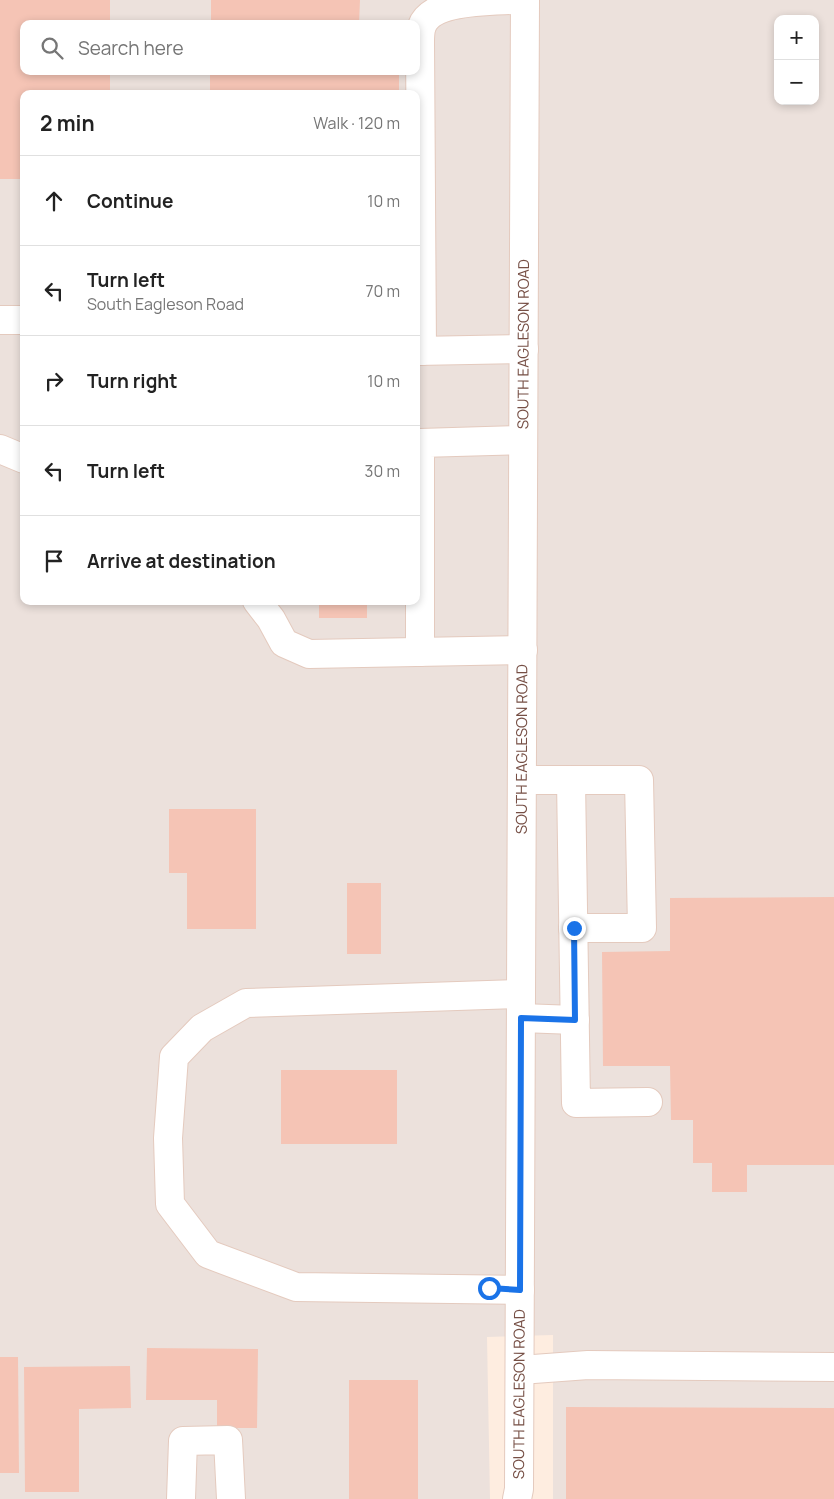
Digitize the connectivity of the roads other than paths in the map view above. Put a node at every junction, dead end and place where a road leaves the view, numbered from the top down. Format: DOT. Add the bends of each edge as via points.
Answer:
graph roads {
  1 [pos="512,0"];
  2 [pos="525,0"];
  3 [pos="420,52"];
  4 [pos="420,75"];
  5 [pos="420,90"];
  6 [pos="0,320"];
  7 [pos="20,320"];
  8 [pos="524,349"];
  9 [pos="420,351"];
  10 [pos="523,440"];
  11 [pos="0,449"];
  12 [pos="20,457"];
  13 [pos="260,605"];
  14 [pos="523,650"];
  15 [pos="420,652"];
  16 [pos="522,780"];
  17 [pos="572,780"];
  18 [pos="574,928"];
  19 [pos="521,1006"];
  20 [pos="575,1020"];
  21 [pos="648,1102"];
  22 [pos="520,1290"];
  23 [pos="834,1367"];
  24 [pos="520,1370"];
  25 [pos="182,1499"];
  26 [pos="230,1499"];
  27 [pos="517,1499"];
  1 -- 3 [label="street" via="468,2 446,6 432,13 422,25"];
  2 -- 8 [label="street, SOUTH EAGLESON ROAD"];
  4 -- 5 [label="street"];
  6 -- 7 [label="street"];
  8 -- 9 [label="street"];
  8 -- 10 [label="street, SOUTH EAGLESON ROAD"];
  10 -- 14 [label="street, SOUTH EAGLESON ROAD"];
  10 -- 15 [label="street" via="420,443"];
  11 -- 12 [label="street"];
  13 -- 15 [label="street" via="284,643 309,654"];
  14 -- 15 [label="street"];
  14 -- 16 [label="street, SOUTH EAGLESON ROAD"];
  16 -- 17 [label="street"];
  16 -- 19 [label="street, SOUTH EAGLESON ROAD"];
  17 -- 18 [label="street"];
  17 -- 18 [label="street" via="639,780 642,918 642,928"];
  18 -- 20 [label="street"];
  19 -- 20 [label="street"];
  19 -- 22 [label="street, SOUTH EAGLESON ROAD"];
  19 -- 22 [label="street" via="246,1004 202,1028 174,1057 168,1138 170,1204 208,1254 296,1287"];
  20 -- 21 [label="street" via="576,1103"];
  22 -- 24 [label="street, SOUTH EAGLESON ROAD"];
  23 -- 24 [label="street" via="588,1366"];
  24 -- 27 [label="street, SOUTH EAGLESON ROAD"];
  25 -- 26 [label="street" via="183,1441 228,1440"];
}
